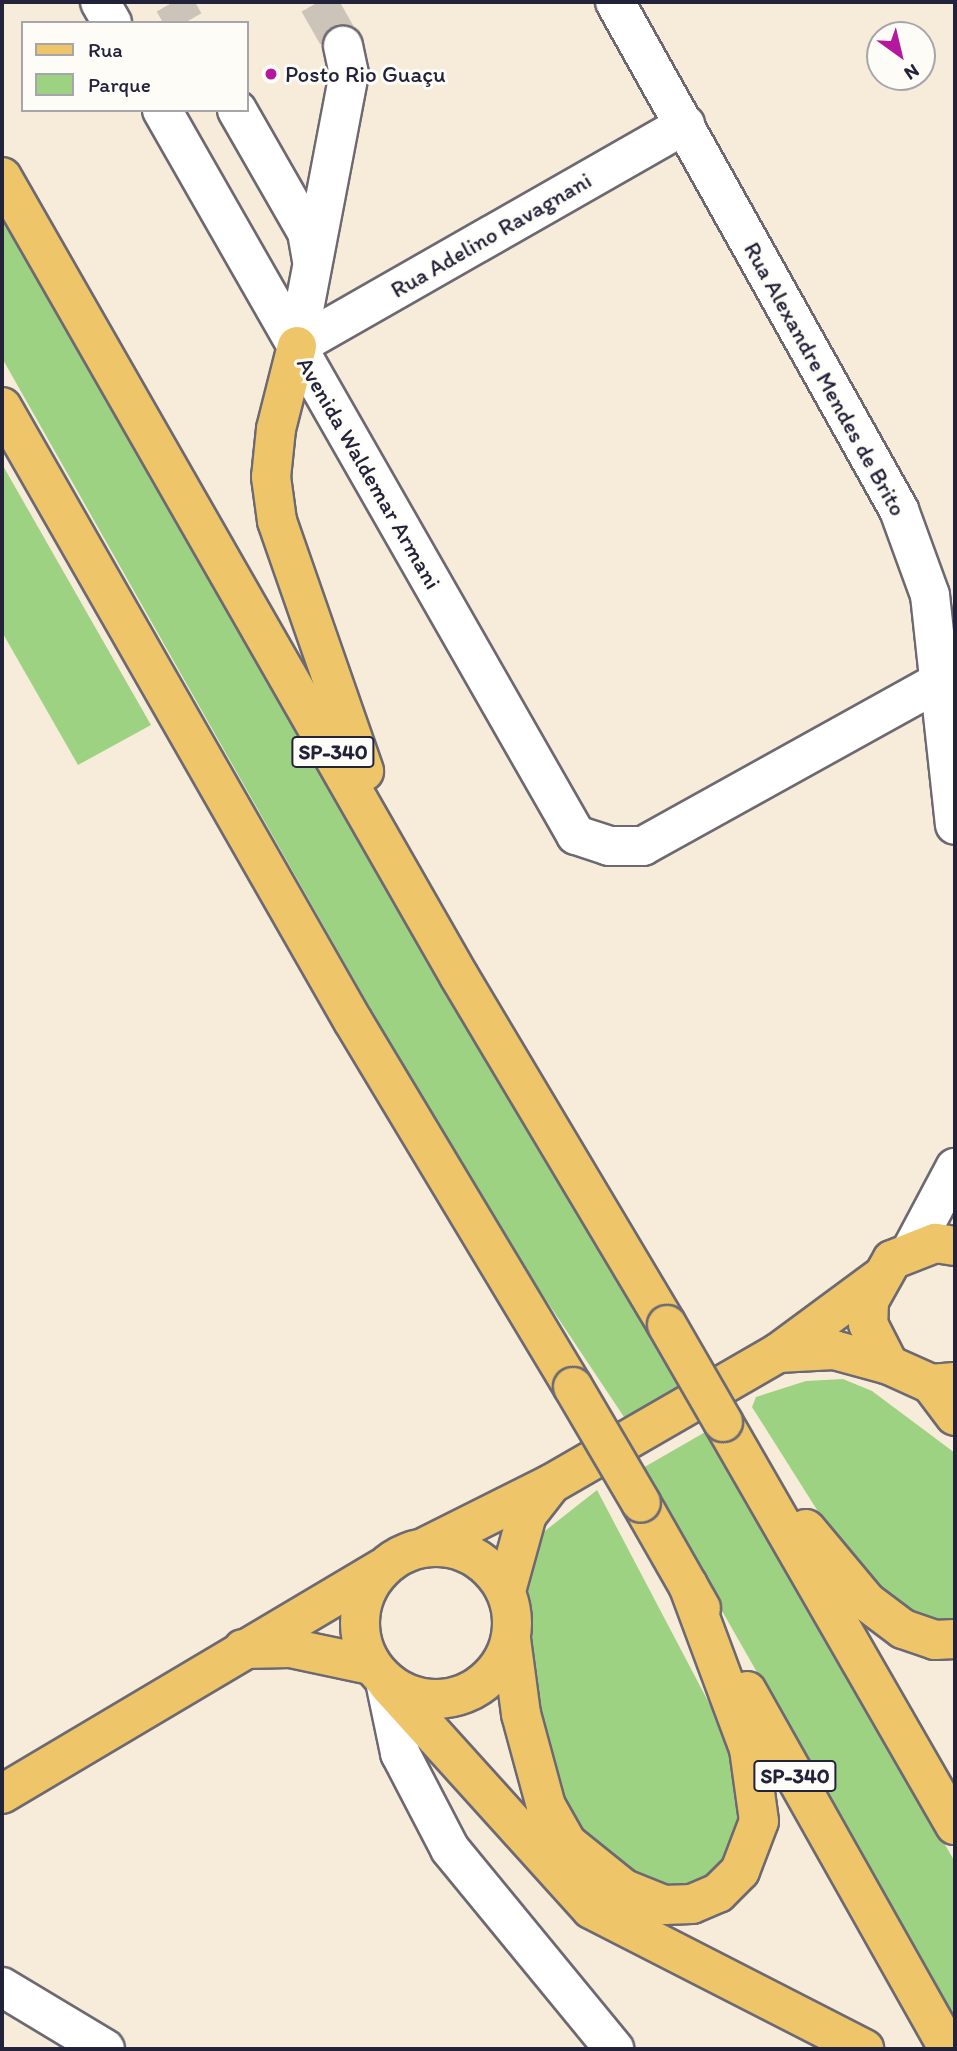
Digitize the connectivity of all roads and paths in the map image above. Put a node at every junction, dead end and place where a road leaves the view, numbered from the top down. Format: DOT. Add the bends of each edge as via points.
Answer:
graph roads {
  1 [pos="100,2"];
  2 [pos="615,2"];
  3 [pos="111,21"];
  4 [pos="343,46"];
  5 [pos="163,112"];
  6 [pos="237,112"];
  7 [pos="685,125"];
  8 [pos="2,177"];
  9 [pos="312,268"];
  10 [pos="297,346"];
  11 [pos="2,407"];
  12 [pos="940,681"];
  13 [pos="955,825"];
  14 [pos="393,856"];
  15 [pos="955,1168"];
  16 [pos="955,1246"];
  17 [pos="912,1249"];
  18 [pos="877,1279"];
  19 [pos="778,1353"];
  20 [pos="889,1365"];
  21 [pos="943,1383"];
  22 [pos="955,1416"];
  23 [pos="731,1436"];
  24 [pos="551,1484"];
  25 [pos="427,1546"];
  26 [pos="383,1567"];
  27 [pos="688,1586"];
  28 [pos="506,1591"];
  29 [pos="511,1639"];
  30 [pos="955,1639"];
  31 [pos="241,1649"];
  32 [pos="381,1676"];
  33 [pos="2,1794"];
  34 [pos="955,1825"];
  35 [pos="2,1987"];
  36 [pos="105,2049"];
  37 [pos="614,2049"];
  38 [pos="864,2049"];
  39 [pos="949,2049"];
  1 -- 3 [label="street"];
  2 -- 7 [label="street, Rua Alexandre Mendes de Brito"];
  4 -- 9 [label="street" via="349,74"];
  5 -- 10 [label="street, Avenida Waldemar Armani"];
  6 -- 9 [label="street" via="307,232"];
  7 -- 10 [label="street, Rua Adelino Ravagnani"];
  7 -- 12 [label="street, Rua Alexandre Mendes de Brito" via="899,510 930,595"];
  8 -- 14 [label="main road, SP-340"];
  9 -- 10 [label="street"];
  10 -- 12 [label="street, Avenida Waldemar Armani" via="576,835 609,846 643,846"];
  10 -- 14 [label="main road" via="276,429 271,477 278,521"];
  11 -- 27 [label="main road, SP-340, bridge" via="353,1021"];
  12 -- 13 [label="street, Rua Alexandre Mendes de Brito"];
  14 -- 23 [label="main road, SP-340, bridge"];
  15 -- 17 [label="street"];
  16 -- 17 [label="main road"];
  17 -- 18 [label="main road"];
  18 -- 19 [label="main road"];
  18 -- 20 [label="main road" via="868,1324"];
  19 -- 20 [label="main road" via="834,1350"];
  19 -- 24 [label="main road"];
  20 -- 21 [label="main road"];
  21 -- 22 [label="main road"];
  23 -- 30 [label="main road" via="867,1602 903,1629 935,1640"];
  23 -- 34 [label="main road, SP-340"];
  24 -- 25 [label="main road"];
  24 -- 28 [label="main road" via="527,1515"];
  25 -- 26 [label="main road"];
  25 -- 28 [label="main road" via="474,1556"];
  26 -- 31 [label="main road"];
  26 -- 32 [label="main road" via="359,1612 359,1638"];
  27 -- 29 [label="main road" via="749,1749 759,1821 740,1871 718,1893 692,1904 664,1905 624,1889 567,1843 546,1806 521,1714"];
  27 -- 39 [label="main road, SP-340"];
  28 -- 29 [label="main road"];
  29 -- 32 [label="main road" via="485,1682 462,1695 410,1696"];
  31 -- 32 [label="main road" via="290,1648"];
  31 -- 33 [label="main road"];
  32 -- 37 [label="street" via="400,1753 450,1849"];
  32 -- 38 [label="main road" via="591,1909"];
  35 -- 36 [label="street"];
}
